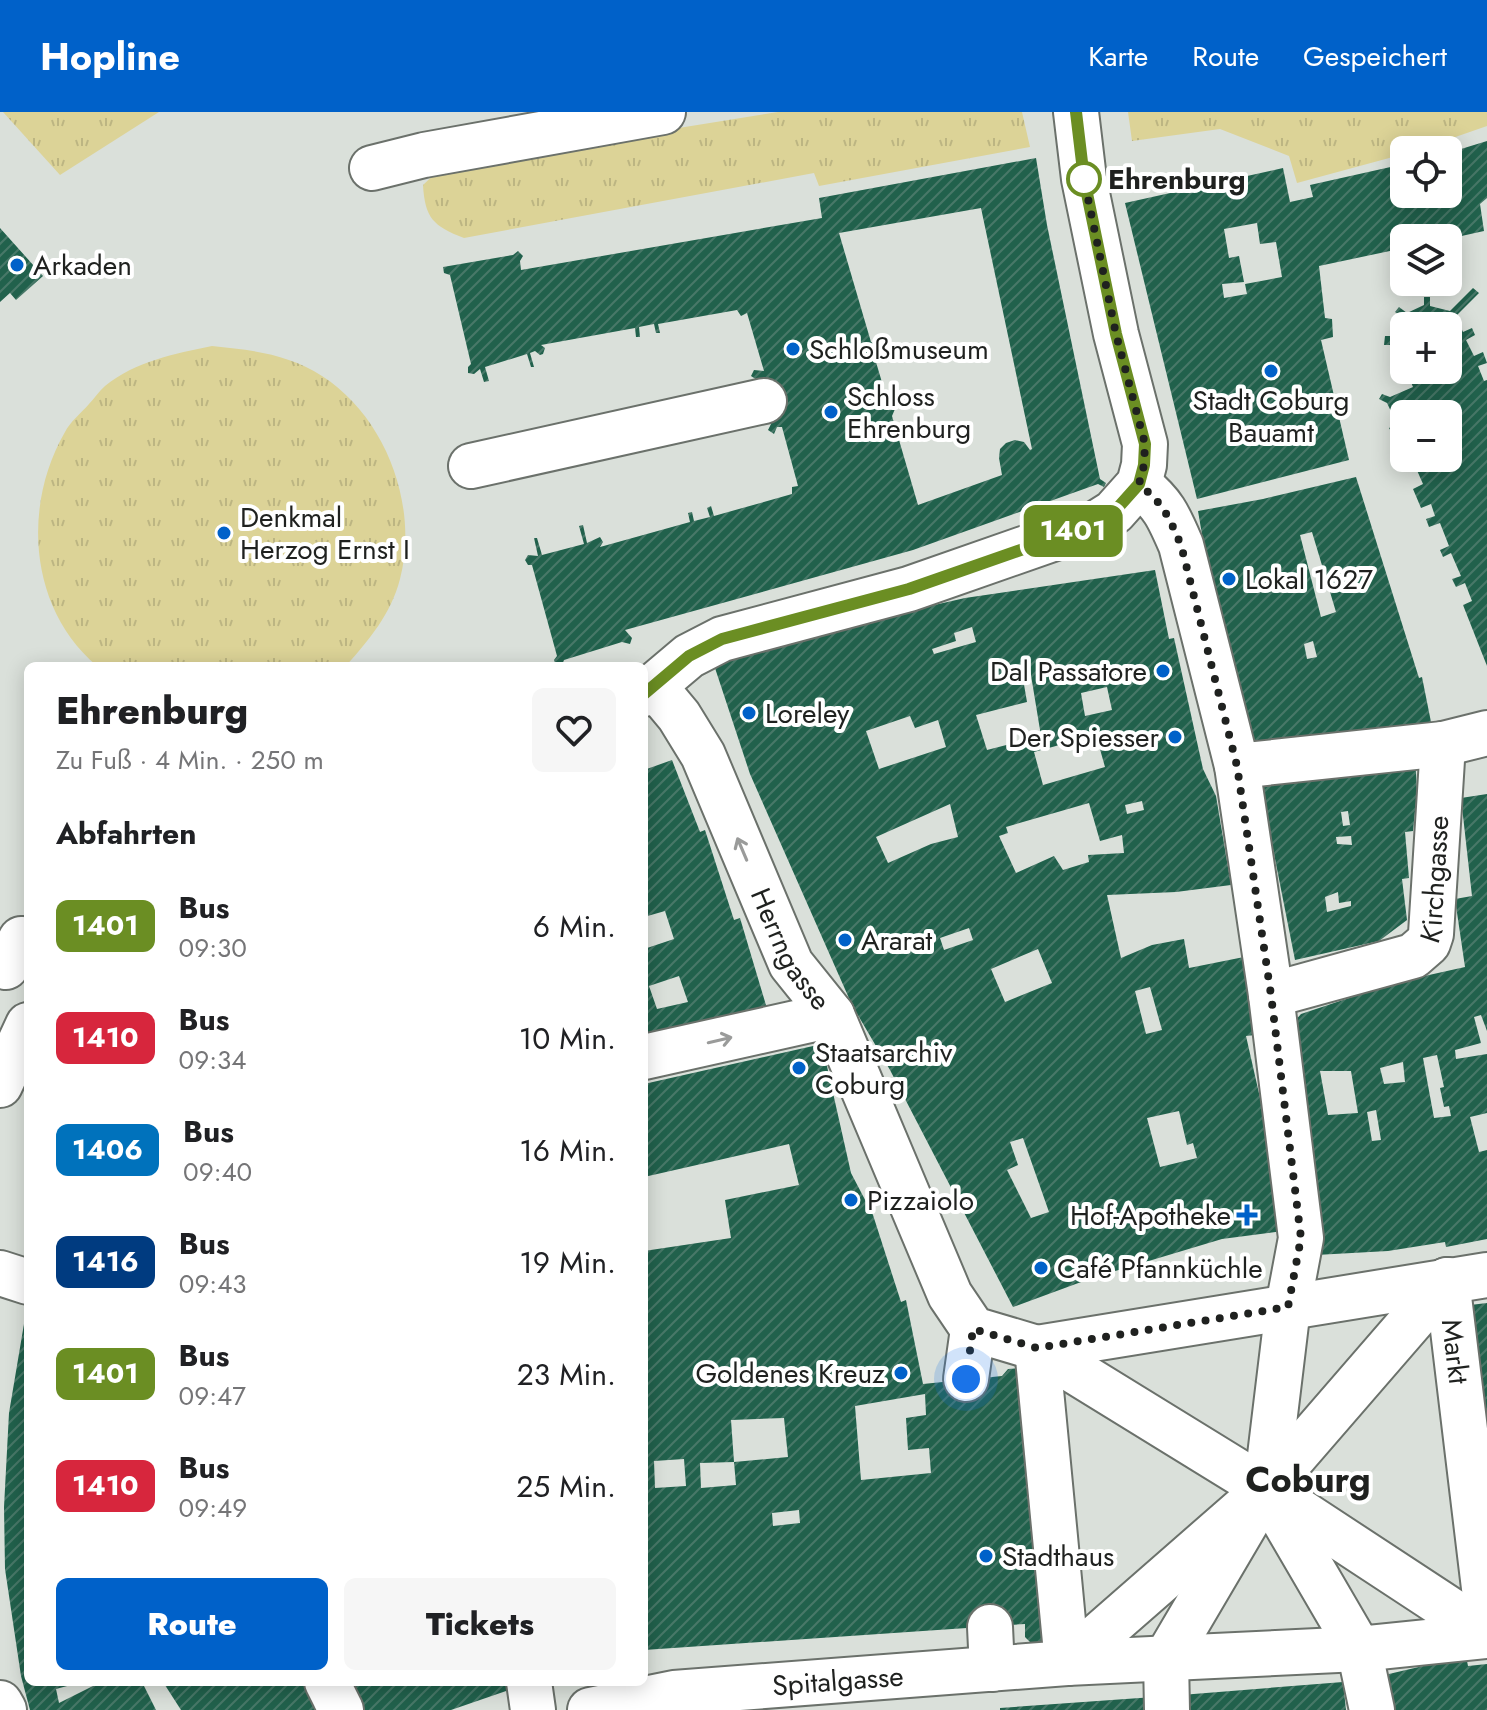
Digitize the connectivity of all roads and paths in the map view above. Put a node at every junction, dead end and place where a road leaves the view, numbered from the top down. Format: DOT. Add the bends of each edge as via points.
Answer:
graph roads {
  1 [pos="663,112"];
  2 [pos="1076,112"];
  3 [pos="372,168"];
  4 [pos="764,401"];
  5 [pos="471,466"];
  6 [pos="1139,484"];
  7 [pos="649,690"];
  8 [pos="1466,738"];
  9 [pos="1237,766"];
  10 [pos="1271,995"];
  11 [pos="832,1015"];
  12 [pos="24,1034"];
  13 [pos="648,1056"];
  14 [pos="0,1085"];
  15 [pos="0,1273"];
  16 [pos="1467,1277"];
  17 [pos="24,1281"];
  18 [pos="1288,1307"];
  19 [pos="973,1329"];
  20 [pos="1037,1348"];
  21 [pos="966,1379"];
  22 [pos="1266,1489"];
  23 [pos="1487,1613"];
  24 [pos="1487,1635"];
  25 [pos="1359,1649"];
  26 [pos="1166,1659"];
  27 [pos="1067,1663"];
  28 [pos="329,1686"];
  29 [pos="530,1686"];
  30 [pos="0,1704"];
  31 [pos="4,1710"];
  32 [pos="341,1710"];
  33 [pos="533,1710"];
  34 [pos="590,1710"];
  35 [pos="1167,1710"];
  36 [pos="1372,1710"];
  1 -- 3 [label="street"];
  2 -- 6 [label="street" via="1084,179 1116,334 1145,444"];
  4 -- 5 [label="street"];
  6 -- 7 [label="street" via="1095,524 909,589 722,639 689,656"];
  6 -- 9 [label="street, Markt" via="1166,512 1181,545"];
  11 -- 7 [label="street, Herrngasse, one-way" via="791,964 703,755 679,716"];
  8 -- 9 [label="street"];
  8 -- 10 [label="street, Kirchgasse" via="1428,943 1413,956"];
  9 -- 10 [label="street, Markt"];
  10 -- 18 [label="street, Markt" via="1301,1238"];
  13 -- 11 [label="street, one-way"];
  11 -- 19 [label="street, Herrngasse" via="950,1295"];
  12 -- 14 [label="street"];
  15 -- 17 [label="street"];
  16 -- 18 [label="street, Markt"];
  16 -- 22 [label="street, Markt"];
  16 -- 23 [label="street, Markt"];
  18 -- 20 [label="street, Markt"];
  18 -- 22 [label="street, Markt"];
  19 -- 20 [label="street"];
  19 -- 21 [label="street"];
  20 -- 22 [label="street"];
  20 -- 27 [label="street"];
  22 -- 24 [label="street"];
  22 -- 25 [label="street"];
  22 -- 26 [label="street, Markt"];
  22 -- 27 [label="street, Markt"];
  24 -- 25 [label="street"];
  25 -- 26 [label="street"];
  25 -- 36 [label="street"];
  26 -- 27 [label="street"];
  26 -- 35 [label="street"];
  27 -- 34 [label="street, Spitalgasse" via="991,1648"];
  28 -- 32 [label="street"];
  29 -- 33 [label="street"];
  30 -- 31 [label="street"];
}
